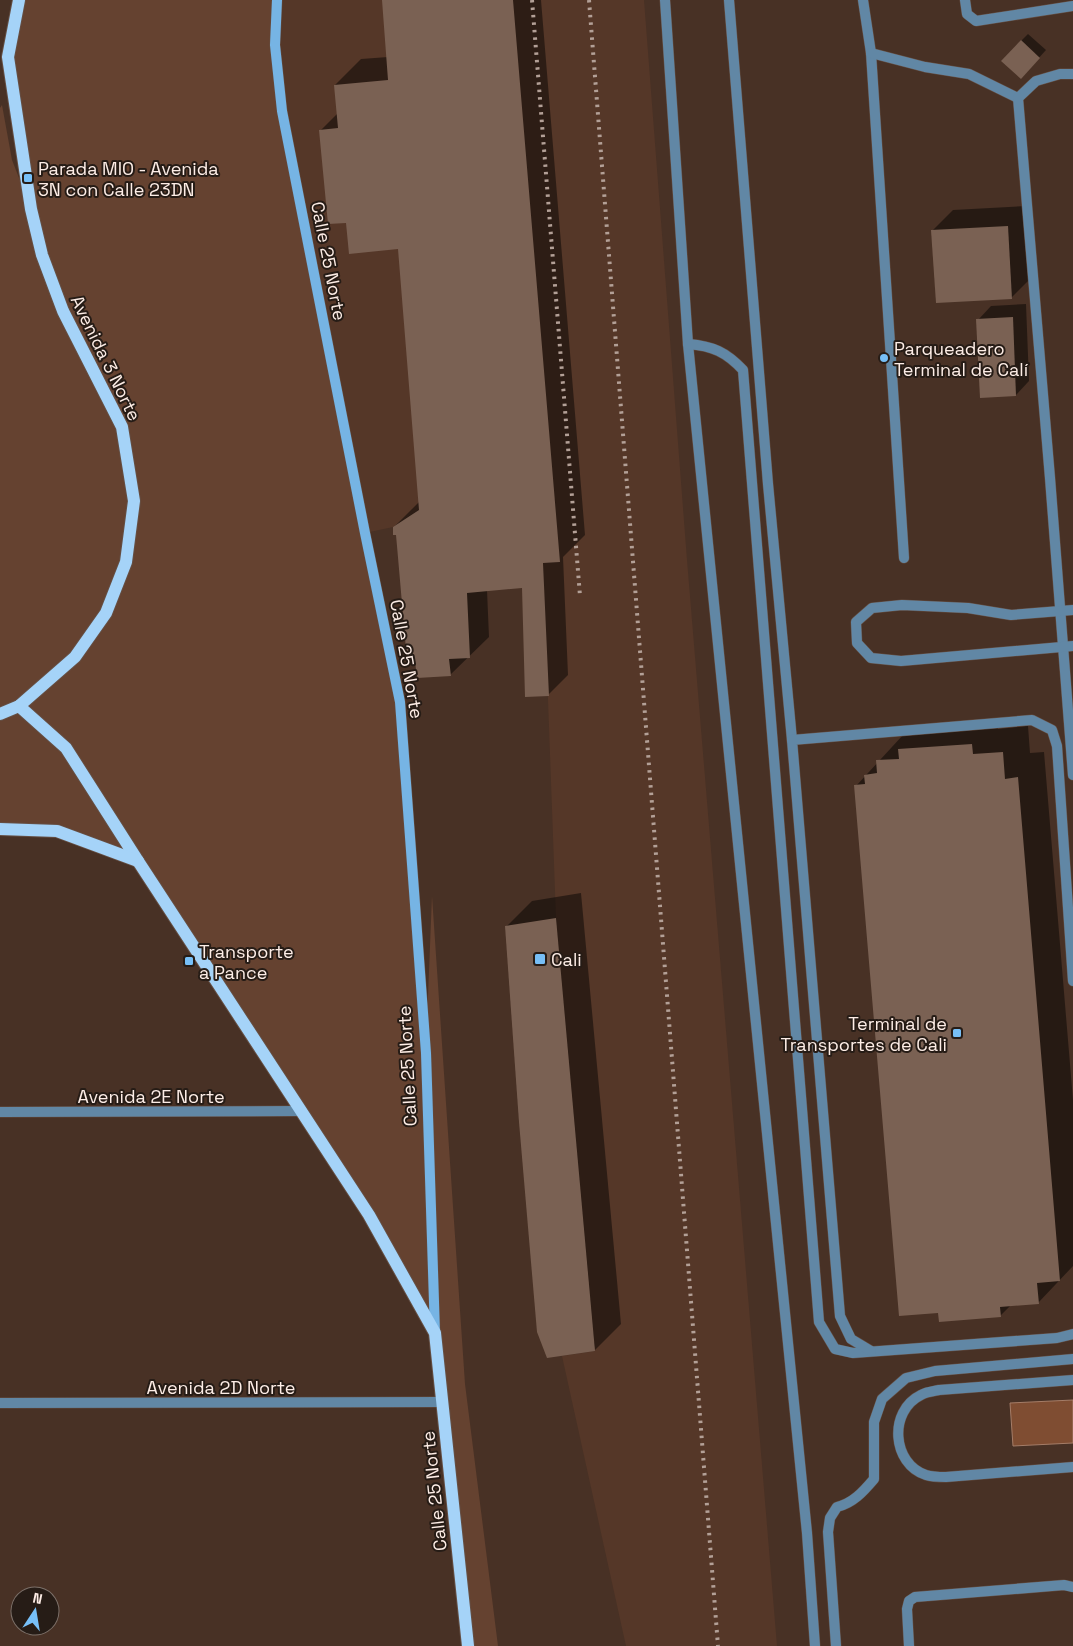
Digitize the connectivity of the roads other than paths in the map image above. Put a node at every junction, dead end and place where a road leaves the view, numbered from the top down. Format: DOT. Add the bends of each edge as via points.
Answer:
graph roads {
  1 [pos="18,0"];
  2 [pos="277,0"];
  3 [pos="665,0"];
  4 [pos="863,0"];
  5 [pos="965,0"];
  6 [pos="729,2"];
  7 [pos="1073,6"];
  8 [pos="871,53"];
  9 [pos="1073,74"];
  10 [pos="1018,98"];
  11 [pos="688,344"];
  12 [pos="904,558"];
  13 [pos="1073,610"];
  14 [pos="1073,646"];
  15 [pos="19,706"];
  16 [pos="0,714"];
  17 [pos="792,740"];
  18 [pos="1073,775"];
  19 [pos="0,829"];
  20 [pos="138,861"];
  21 [pos="1073,981"];
  22 [pos="302,1111"];
  23 [pos="0,1112"];
  24 [pos="435,1333"];
  25 [pos="1073,1334"];
  26 [pos="871,1351"];
  27 [pos="1073,1359"];
  28 [pos="1073,1380"];
  29 [pos="442,1402"];
  30 [pos="0,1404"];
  31 [pos="1073,1467"];
  32 [pos="1073,1586"];
  33 [pos="468,1646"];
  34 [pos="815,1646"];
  35 [pos="836,1646"];
  36 [pos="909,1646"];
  1 -- 15 [label="main road, Avenida 3 Norte" via="8,57 31,209 42,255 63,311 122,427 134,501 126,562 106,613 75,658"];
  2 -- 24 [label="main road, Calle 25 Norte" via="275,46 282,111 400,702 426,1053"];
  3 -- 11 [label="street"];
  4 -- 8 [label="street"];
  5 -- 7 [label="street" via="967,14 976,21"];
  6 -- 17 [label="street"];
  8 -- 10 [label="street" via="968,74"];
  8 -- 12 [label="street"];
  9 -- 10 [label="street" via="1036,81"];
  10 -- 18 [label="street"];
  11 -- 26 [label="street" via="705,345 731,357 743,370 819,1322 835,1349 853,1353"];
  11 -- 34 [label="street" via="804,1504"];
  13 -- 14 [label="street" via="1011,615 968,608 902,605 872,608 856,622 857,643 872,658 901,661"];
  15 -- 16 [label="main road, Avenida 3 Norte"];
  15 -- 20 [label="main road, Calle 25 Norte" via="66,748"];
  17 -- 21 [label="street" via="1032,720 1052,730 1057,746"];
  17 -- 26 [label="street" via="840,1316 852,1339"];
  19 -- 20 [label="main road" via="57,831"];
  20 -- 22 [label="main road, Calle 25 Norte"];
  22 -- 23 [label="street, Avenida 2E Norte"];
  22 -- 24 [label="main road, Calle 25 Norte" via="369,1215"];
  24 -- 29 [label="main road, Calle 25 Norte"];
  25 -- 26 [label="street" via="1057,1338"];
  27 -- 35 [label="street" via="935,1371 906,1378 882,1399 874,1422 874,1479 855,1499 837,1507 830,1518 828,1532"];
  28 -- 31 [label="street" via="926,1393 905,1408 897,1426 899,1447 909,1464 926,1475 946,1477"];
  29 -- 30 [label="street, Avenida 2D Norte"];
  29 -- 33 [label="main road, Calle 25 Norte"];
  32 -- 36 [label="street" via="1064,1584 915,1597 909,1601 907,1609"];
}
